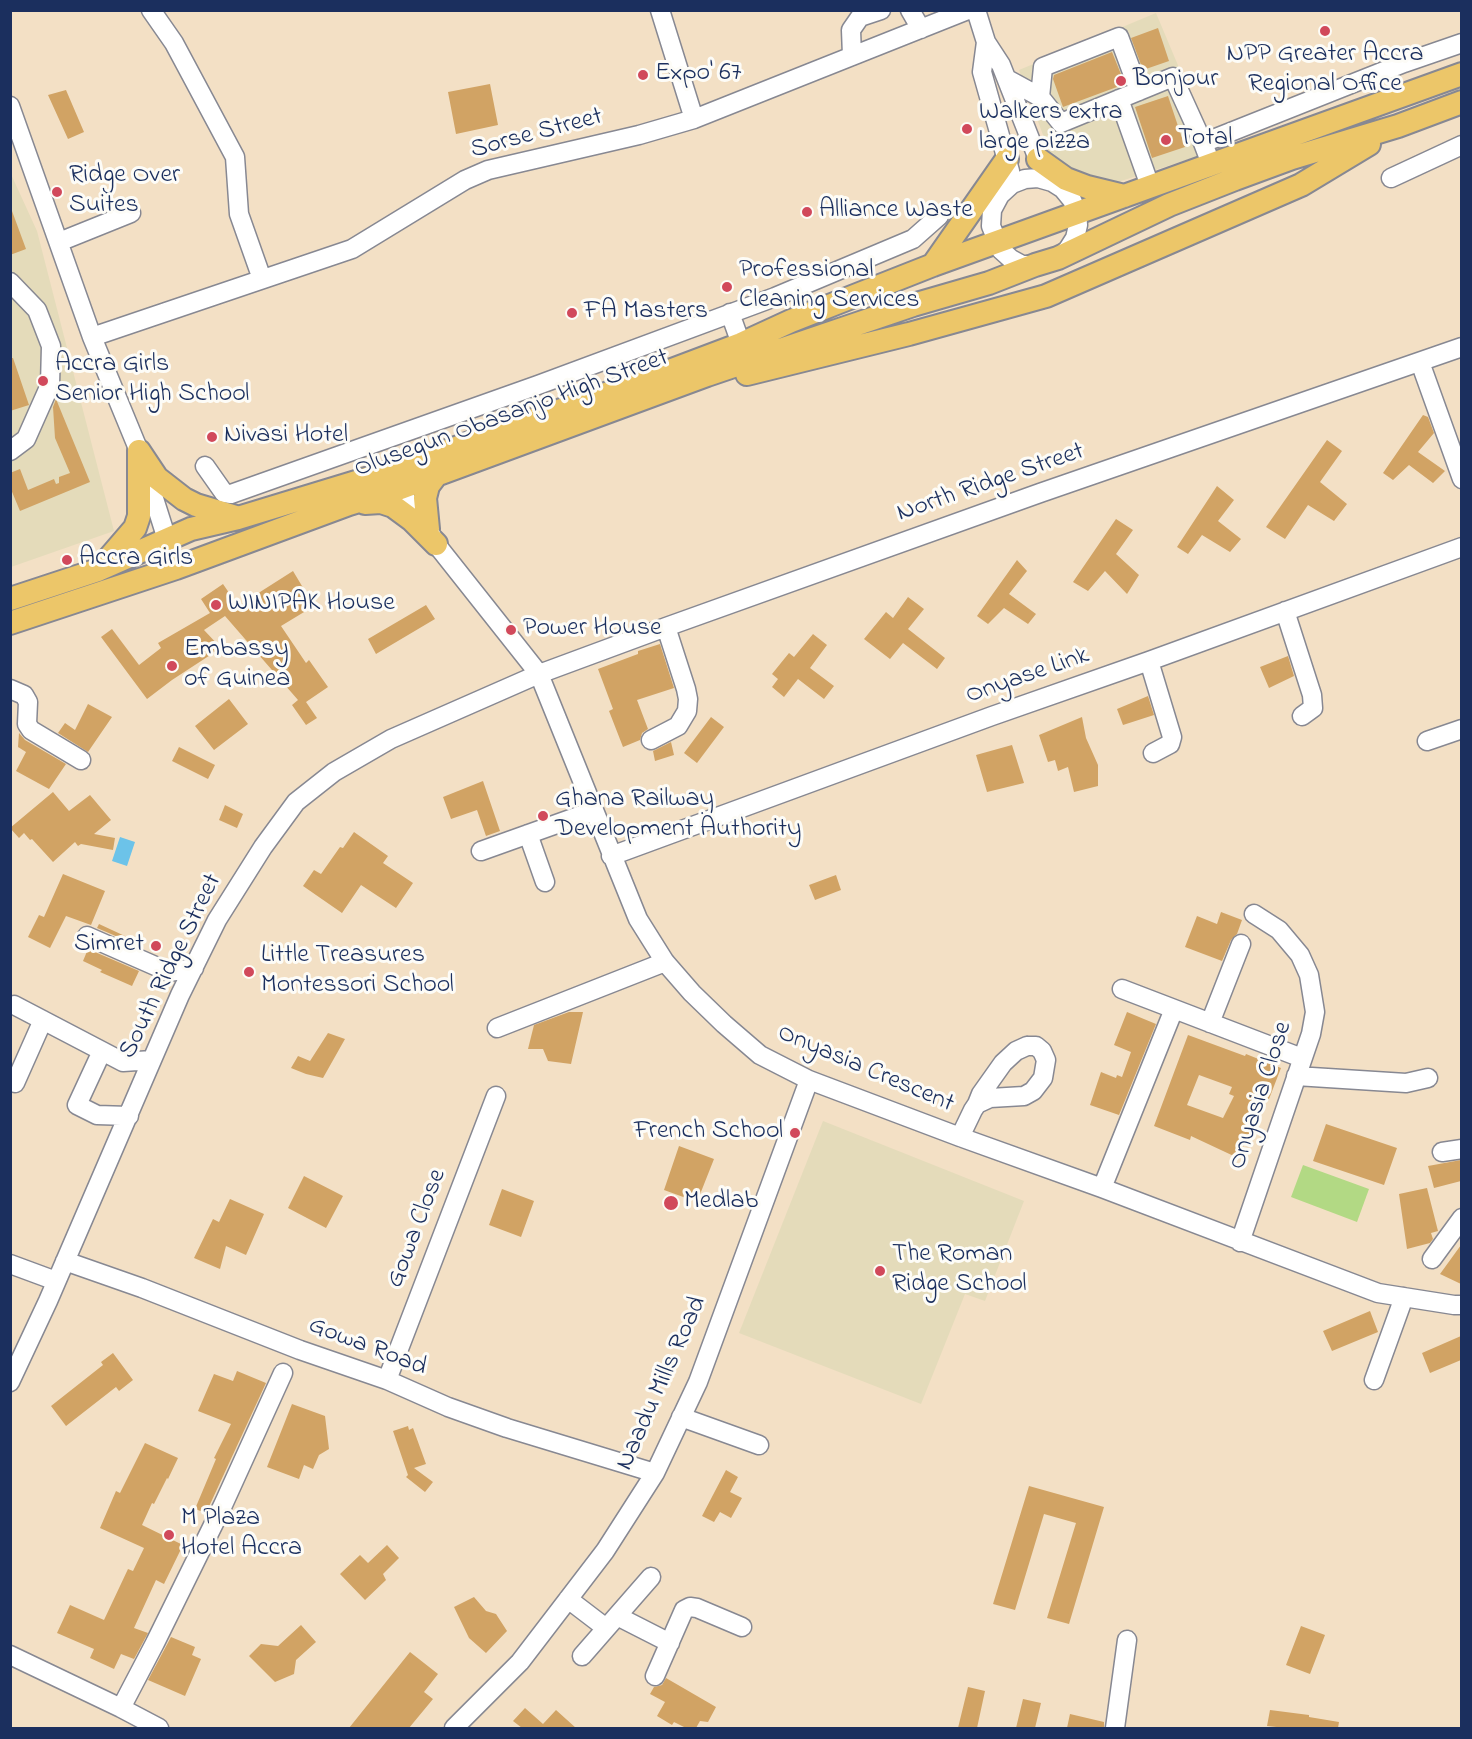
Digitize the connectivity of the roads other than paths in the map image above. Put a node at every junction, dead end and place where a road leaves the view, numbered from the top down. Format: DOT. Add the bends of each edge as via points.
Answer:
graph roads {
  1 [pos="151,10"];
  2 [pos="660,10"];
  3 [pos="881,10"];
  4 [pos="909,10"];
  5 [pos="968,10"];
  6 [pos="976,10"];
  7 [pos="921,29"];
  8 [pos="986,42"];
  9 [pos="1461,43"];
  10 [pos="852,56"];
  11 [pos="1461,74"];
  12 [pos="1007,79"];
  13 [pos="1139,91"];
  14 [pos="1040,97"];
  15 [pos="1119,99"];
  16 [pos="1461,102"];
  17 [pos="10,106"];
  18 [pos="694,119"];
  19 [pos="1398,126"];
  20 [pos="1203,143"];
  21 [pos="1461,145"];
  22 [pos="1007,159"];
  23 [pos="1038,159"];
  24 [pos="1211,164"];
  25 [pos="1391,178"];
  26 [pos="1052,182"];
  27 [pos="1012,184"];
  28 [pos="1150,186"];
  29 [pos="1124,196"];
  30 [pos="1077,212"];
  31 [pos="131,213"];
  32 [pos="939,216"];
  33 [pos="59,242"];
  34 [pos="997,243"];
  35 [pos="1058,258"];
  36 [pos="933,265"];
  37 [pos="1035,266"];
  38 [pos="262,279"];
  39 [pos="10,282"];
  40 [pos="730,313"];
  41 [pos="92,337"];
  42 [pos="741,344"];
  43 [pos="1461,347"];
  44 [pos="1420,362"];
  45 [pos="707,375"];
  46 [pos="10,451"];
  47 [pos="139,451"];
  48 [pos="205,466"];
  49 [pos="437,474"];
  50 [pos="1461,479"];
  51 [pos="394,480"];
  52 [pos="349,504"];
  53 [pos="238,518"];
  54 [pos="432,537"];
  55 [pos="166,541"];
  56 [pos="1461,547"];
  57 [pos="176,568"];
  58 [pos="98,570"];
  59 [pos="10,599"];
  60 [pos="1285,611"];
  61 [pos="10,623"];
  62 [pos="666,627"];
  63 [pos="1149,661"];
  64 [pos="539,674"];
  65 [pos="10,689"];
  66 [pos="1302,716"];
  67 [pos="1461,729"];
  68 [pos="651,740"];
  69 [pos="1427,741"];
  70 [pos="1153,753"];
  71 [pos="81,760"];
  72 [pos="593,811"];
  73 [pos="528,834"];
  74 [pos="481,851"];
  75 [pos="611,856"];
  76 [pos="545,882"];
  77 [pos="1254,914"];
  78 [pos="87,936"];
  79 [pos="1241,944"];
  80 [pos="665,963"];
  81 [pos="194,968"];
  82 [pos="1122,989"];
  83 [pos="14,1005"];
  84 [pos="1174,1009"];
  85 [pos="43,1020"];
  86 [pos="1210,1023"];
  87 [pos="497,1028"];
  88 [pos="102,1051"];
  89 [pos="1302,1058"];
  90 [pos="152,1060"];
  91 [pos="1296,1076"];
  92 [pos="1428,1078"];
  93 [pos="809,1080"];
  94 [pos="15,1083"];
  95 [pos="496,1096"];
  96 [pos="977,1104"];
  97 [pos="129,1116"];
  98 [pos="960,1137"];
  99 [pos="1461,1149"];
  100 [pos="1442,1152"];
  101 [pos="1102,1188"];
  102 [pos="1461,1218"];
  103 [pos="1240,1242"];
  104 [pos="1432,1259"];
  105 [pos="65,1261"];
  106 [pos="10,1264"];
  107 [pos="56,1281"];
  108 [pos="1404,1297"];
  109 [pos="1461,1305"];
  110 [pos="283,1373"];
  111 [pos="387,1380"];
  112 [pos="1374,1380"];
  113 [pos="10,1382"];
  114 [pos="681,1417"];
  115 [pos="759,1445"];
  116 [pos="655,1473"];
  117 [pos="651,1577"];
  118 [pos="568,1599"];
  119 [pos="612,1622"];
  120 [pos="742,1627"];
  121 [pos="1127,1640"];
  122 [pos="670,1643"];
  123 [pos="10,1655"];
  124 [pos="582,1656"];
  125 [pos="655,1676"];
  126 [pos="121,1708"];
  127 [pos="159,1728"];
  128 [pos="454,1728"];
  129 [pos="1115,1728"];
  1 -- 38 [label="street" via="174,43 235,157 239,214"];
  2 -- 18 [label="street"];
  3 -- 10 [label="street" via="860,17 851,30"];
  4 -- 7 [label="street"];
  5 -- 7 [label="street, Sorse Street"];
  6 -- 8 [label="street"];
  7 -- 10 [label="street, Sorse Street"];
  8 -- 12 [label="street"];
  8 -- 22 [label="street" via="982,72"];
  9 -- 20 [label="street"];
  10 -- 18 [label="street, Sorse Street"];
  11 -- 24 [label="main road, Olusegun Obasanjo High Street"];
  12 -- 14 [label="street"];
  12 -- 23 [label="street"];
  13 -- 14 [label="street" via="1119,37 1043,67"];
  13 -- 15 [label="street"];
  13 -- 20 [label="street" via="1173,77"];
  14 -- 15 [label="street" via="1061,123"];
  15 -- 28 [label="street"];
  16 -- 19 [label="main road, Olusegun Obasanjo High Street"];
  17 -- 33 [label="street"];
  18 -- 38 [label="street, Sorse Street" via="488,170 352,249"];
  19 -- 35 [label="main road, Olusegun Obasanjo High Street" via="1235,179 1169,205"];
  19 -- 45 [label="main road" via="1301,185 1046,296 751,374"];
  20 -- 24 [label="street"];
  21 -- 25 [label="street"];
  22 -- 27 [label="street"];
  22 -- 36 [label="main road"];
  23 -- 26 [label="street"];
  23 -- 29 [label="main road" via="1066,179"];
  24 -- 28 [label="main road, Olusegun Obasanjo High Street"];
  26 -- 27 [label="street" via="1038,178"];
  26 -- 30 [label="street" via="1063,189"];
  27 -- 34 [label="street" via="992,210 991,226"];
  28 -- 29 [label="main road, Olusegun Obasanjo High Street"];
  29 -- 30 [label="main road, Olusegun Obasanjo High Street"];
  30 -- 34 [label="main road, Olusegun Obasanjo High Street"];
  30 -- 35 [label="street" via="1075,238"];
  31 -- 33 [label="street"];
  32 -- 40 [label="street" via="920,235 903,244"];
  33 -- 41 [label="street"];
  34 -- 36 [label="main road, Olusegun Obasanjo High Street"];
  34 -- 37 [label="street" via="1011,259"];
  35 -- 37 [label="main road, Olusegun Obasanjo High Street"];
  36 -- 42 [label="main road, Olusegun Obasanjo High Street"];
  37 -- 45 [label="main road, Olusegun Obasanjo High Street"];
  38 -- 41 [label="street, Sorse Street"];
  39 -- 46 [label="street" via="37,310 51,346 50,385 26,439"];
  40 -- 42 [label="street"];
  40 -- 48 [label="street" via="231,494 224,493"];
  41 -- 47 [label="street"];
  42 -- 51 [label="main road, Olusegun Obasanjo High Street"];
  43 -- 44 [label="street, North Ridge Street"];
  44 -- 50 [label="street"];
  44 -- 62 [label="street, North Ridge Street"];
  45 -- 49 [label="main road, Olusegun Obasanjo High Street"];
  47 -- 53 [label="main road" via="157,478 184,499"];
  47 -- 55 [label="street"];
  47 -- 58 [label="main road" via="139,516 135,528"];
  49 -- 51 [label="main road, Olusegun Obasanjo High Street"];
  49 -- 54 [label="main road" via="425,498"];
  51 -- 52 [label="main road, Olusegun Obasanjo High Street"];
  51 -- 53 [label="main road, Olusegun Obasanjo High Street"];
  51 -- 54 [label="street, Onyasia Crescent"];
  52 -- 54 [label="main road" via="381,502 393,506"];
  52 -- 57 [label="main road, Olusegun Obasanjo High Street"];
  53 -- 55 [label="main road, Olusegun Obasanjo High Street" via="191,529"];
  54 -- 64 [label="street, Onyasia Crescent"];
  55 -- 57 [label="street"];
  55 -- 58 [label="main road, Olusegun Obasanjo High Street"];
  56 -- 60 [label="street, Onyase Link"];
  57 -- 61 [label="main road, Olusegun Obasanjo High Street"];
  58 -- 59 [label="main road, Olusegun Obasanjo High Street"];
  60 -- 63 [label="street, Onyase Link"];
  60 -- 66 [label="street" via="1312,695 1313,708"];
  62 -- 64 [label="street, North Ridge Street"];
  62 -- 68 [label="street" via="686,689 687,711 678,726"];
  63 -- 70 [label="street" via="1172,737 1170,744"];
  63 -- 75 [label="street, Onyase Link"];
  64 -- 72 [label="street, Onyasia Crescent"];
  64 -- 81 [label="street, South Ridge Street" via="391,739 334,772 296,802 218,920"];
  65 -- 71 [label="street" via="24,695 28,702 27,724 31,730"];
  67 -- 69 [label="street"];
  72 -- 73 [label="street"];
  72 -- 75 [label="street, Onyasia Crescent"];
  73 -- 74 [label="street"];
  73 -- 76 [label="street"];
  75 -- 80 [label="street, Onyasia Crescent" via="638,919"];
  77 -- 89 [label="street, Onyasia Close" via="1279,930 1300,954 1309,975 1315,1012"];
  78 -- 81 [label="street" via="169,972"];
  79 -- 86 [label="street"];
  80 -- 87 [label="street"];
  80 -- 93 [label="street, Onyasia Crescent" via="760,1055"];
  81 -- 90 [label="street, South Ridge Street"];
  82 -- 84 [label="street"];
  83 -- 85 [label="street"];
  84 -- 86 [label="street"];
  84 -- 101 [label="street"];
  85 -- 88 [label="street"];
  85 -- 94 [label="street"];
  86 -- 89 [label="street"];
  88 -- 90 [label="street" via="123,1062"];
  88 -- 97 [label="street" via="76,1105 97,1115"];
  89 -- 91 [label="street, Onyasia Close"];
  90 -- 97 [label="street, South Ridge Street"];
  91 -- 92 [label="street" via="1406,1083"];
  91 -- 103 [label="street, Onyasia Close"];
  93 -- 98 [label="street, Onyasia Crescent"];
  93 -- 114 [label="street, Naadu Mills Road" via="698,1382"];
  95 -- 111 [label="street, Gowa Close"];
  96 -- 98 [label="street"];
  97 -- 105 [label="street, South Ridge Street"];
  98 -- 101 [label="street, Onyasia Crescent"];
  99 -- 100 [label="street"];
  101 -- 103 [label="street, Onyasia Crescent"];
  102 -- 104 [label="street"];
  103 -- 108 [label="street, Onyasia Crescent" via="1378,1293"];
  105 -- 107 [label="street, South Ridge Street"];
  105 -- 111 [label="street, Gowa Road"];
  106 -- 107 [label="street"];
  107 -- 113 [label="street, South Ridge Street"];
  108 -- 109 [label="street, Onyasia Crescent"];
  108 -- 112 [label="street"];
  110 -- 126 [label="street" via="223,1505"];
  111 -- 116 [label="street, Gowa Road" via="507,1428"];
  114 -- 115 [label="street"];
  114 -- 116 [label="street, Naadu Mills Road"];
  116 -- 118 [label="street, Naadu Mills Road" via="605,1551"];
  117 -- 119 [label="street"];
  118 -- 119 [label="street"];
  118 -- 128 [label="street, Naadu Mills Road" via="520,1662"];
  119 -- 122 [label="street"];
  119 -- 124 [label="street"];
  120 -- 122 [label="street" via="690,1607 684,1610"];
  121 -- 129 [label="street"];
  122 -- 125 [label="street"];
  123 -- 126 [label="street"];
  126 -- 127 [label="street"];
}
